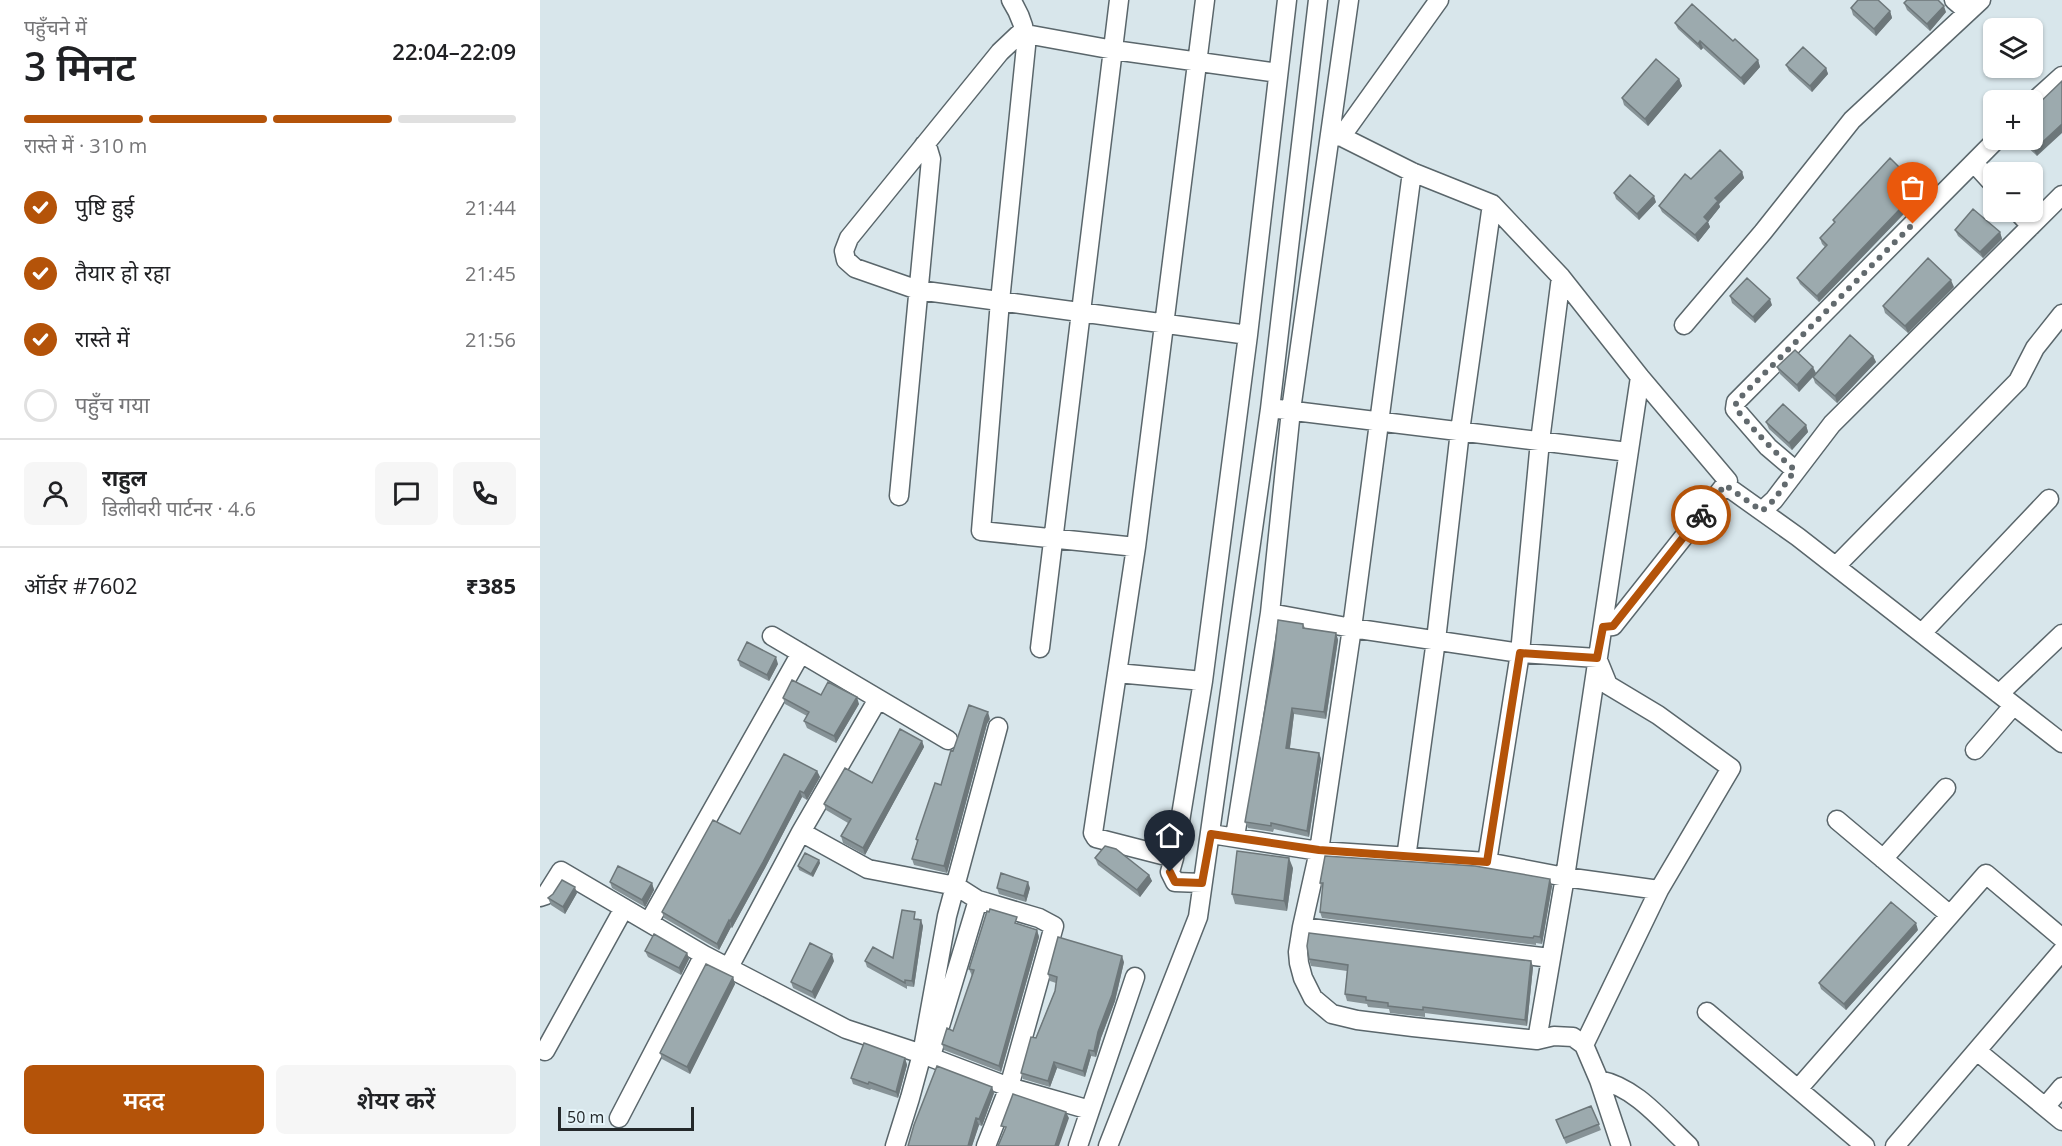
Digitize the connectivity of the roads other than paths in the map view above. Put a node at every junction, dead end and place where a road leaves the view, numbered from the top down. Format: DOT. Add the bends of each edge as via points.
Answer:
graph roads {
  1 [pos="1011,0"];
  2 [pos="1119,0"];
  3 [pos="1205,0"];
  4 [pos="1287,0"];
  5 [pos="1318,0"];
  6 [pos="1350,0"];
  7 [pos="1954,0"];
  8 [pos="1434,3"];
  9 [pos="1975,6"];
  10 [pos="1026,34"];
  11 [pos="1114,50"];
  12 [pos="1197,62"];
  13 [pos="1278,73"];
  14 [pos="2062,76"];
  15 [pos="2043,94"];
  16 [pos="1336,134"];
  17 [pos="924,145"];
  18 [pos="1986,150"];
  19 [pos="1974,163"];
  20 [pos="1412,172"];
  21 [pos="1983,173"];
  22 [pos="2062,195"];
  23 [pos="1492,204"];
  24 [pos="2027,222"];
  25 [pos="2031,226"];
  26 [pos="1561,277"];
  27 [pos="918,290"];
  28 [pos="1000,301"];
  29 [pos="1082,312"];
  30 [pos="2062,314"];
  31 [pos="1163,323"];
  32 [pos="1684,325"];
  33 [pos="1248,335"];
  34 [pos="1640,377"];
  35 [pos="1270,409"];
  36 [pos="1291,410"];
  37 [pos="1378,421"];
  38 [pos="1460,431"];
  39 [pos="1540,441"];
  40 [pos="1628,452"];
  41 [pos="1795,470"];
  42 [pos="1725,485"];
  43 [pos="899,496"];
  44 [pos="2049,499"];
  45 [pos="1762,511"];
  46 [pos="1054,538"];
  47 [pos="1136,547"];
  48 [pos="1836,566"];
  49 [pos="1270,613"];
  50 [pos="1603,627"];
  51 [pos="1352,628"];
  52 [pos="1922,633"];
  53 [pos="2062,634"];
  54 [pos="772,636"];
  55 [pos="1436,640"];
  56 [pos="1041,648"];
  57 [pos="801,653"];
  58 [pos="1520,653"];
  59 [pos="1597,658"];
  60 [pos="1117,674"];
  61 [pos="1203,681"];
  62 [pos="878,699"];
  63 [pos="2006,700"];
  64 [pos="998,727"];
  65 [pos="948,740"];
  66 [pos="2062,743"];
  67 [pos="1975,750"];
  68 [pos="1946,788"];
  69 [pos="1837,820"];
  70 [pos="801,832"];
  71 [pos="1211,834"];
  72 [pos="1234,837"];
  73 [pos="1319,850"];
  74 [pos="1174,858"];
  75 [pos="1406,858"];
  76 [pos="1883,859"];
  77 [pos="1487,862"];
  78 [pos="1565,877"];
  79 [pos="1202,883"];
  80 [pos="956,886"];
  81 [pos="1659,890"];
  82 [pos="540,897"];
  83 [pos="978,900"];
  84 [pos="624,908"];
  85 [pos="1950,915"];
  86 [pos="649,922"];
  87 [pos="1302,927"];
  88 [pos="2062,938"];
  89 [pos="2062,951"];
  90 [pos="705,955"];
  91 [pos="1550,958"];
  92 [pos="729,967"];
  93 [pos="1136,977"];
  94 [pos="1707,1012"];
  95 [pos="1537,1040"];
  96 [pos="1584,1045"];
  97 [pos="545,1051"];
  98 [pos="1977,1051"];
  99 [pos="926,1056"];
  100 [pos="1599,1080"];
  101 [pos="1009,1087"];
  102 [pos="2062,1087"];
  103 [pos="1798,1089"];
  104 [pos="2045,1107"];
  105 [pos="1090,1110"];
  106 [pos="619,1118"];
  107 [pos="2062,1121"];
  108 [pos="895,1146"];
  109 [pos="986,1146"];
  110 [pos="1078,1146"];
  111 [pos="1108,1146"];
  112 [pos="1621,1146"];
  113 [pos="1689,1146"];
  114 [pos="1865,1146"];
  115 [pos="1895,1146"];
  1 -- 10 [label="street"];
  2 -- 11 [label="street"];
  3 -- 12 [label="street"];
  4 -- 13 [label="street"];
  5 -- 35 [label="street"];
  6 -- 16 [label="street"];
  7 -- 9 [label="street"];
  8 -- 16 [label="street"];
  9 -- 32 [label="street" via="1852,120"];
  10 -- 11 [label="street"];
  10 -- 17 [label="street" via="1018,35 1000,52"];
  10 -- 28 [label="street"];
  11 -- 12 [label="street"];
  11 -- 29 [label="street"];
  12 -- 13 [label="street"];
  12 -- 31 [label="street"];
  13 -- 33 [label="street"];
  14 -- 15 [label="street"];
  16 -- 20 [label="street"];
  16 -- 36 [label="street"];
  17 -- 27 [label="street" via="931,159"];
  17 -- 27 [label="street" via="849,238 844,251 846,260 855,268"];
  18 -- 19 [label="street"];
  19 -- 21 [label="street"];
  19 -- 41 [label="street" via="1736,402 1736,409 1761,439"];
  20 -- 23 [label="street"];
  20 -- 37 [label="street"];
  22 -- 25 [label="street"];
  23 -- 26 [label="street"];
  23 -- 38 [label="street"];
  24 -- 25 [label="street"];
  25 -- 41 [label="street" via="1832,424"];
  26 -- 34 [label="street"];
  26 -- 39 [label="street"];
  27 -- 28 [label="street"];
  27 -- 43 [label="street"];
  28 -- 29 [label="street"];
  28 -- 46 [label="street" via="981,531"];
  29 -- 31 [label="street"];
  29 -- 46 [label="street"];
  30 -- 48 [label="street" via="2035,348 2018,381"];
  31 -- 33 [label="street"];
  31 -- 47 [label="street"];
  33 -- 61 [label="street"];
  34 -- 40 [label="street"];
  34 -- 42 [label="street" via="1728,481"];
  35 -- 36 [label="street"];
  35 -- 71 [label="street"];
  36 -- 37 [label="street"];
  36 -- 49 [label="street"];
  37 -- 38 [label="street"];
  37 -- 51 [label="street"];
  38 -- 39 [label="street"];
  38 -- 55 [label="street"];
  39 -- 40 [label="street"];
  39 -- 58 [label="street"];
  40 -- 50 [label="street"];
  41 -- 45 [label="street"];
  42 -- 45 [label="street"];
  42 -- 50 [label="street" via="1613,626"];
  44 -- 52 [label="street"];
  45 -- 48 [label="street"];
  46 -- 47 [label="street"];
  46 -- 56 [label="street"];
  47 -- 60 [label="street"];
  48 -- 52 [label="street"];
  49 -- 51 [label="street"];
  49 -- 72 [label="street"];
  50 -- 59 [label="street"];
  51 -- 55 [label="street"];
  51 -- 73 [label="street"];
  52 -- 63 [label="street"];
  53 -- 63 [label="street"];
  54 -- 57 [label="street"];
  55 -- 58 [label="street"];
  55 -- 75 [label="street"];
  57 -- 62 [label="street"];
  57 -- 86 [label="street"];
  58 -- 59 [label="street"];
  58 -- 77 [label="street"];
  59 -- 78 [label="street"];
  59 -- 81 [label="street" via="1608,684 1731,768"];
  60 -- 61 [label="street"];
  60 -- 74 [label="street" via="1093,833 1096,838"];
  61 -- 74 [label="street"];
  62 -- 65 [label="street"];
  62 -- 70 [label="street"];
  63 -- 66 [label="street"];
  63 -- 67 [label="street"];
  64 -- 80 [label="street"];
  68 -- 76 [label="street"];
  69 -- 76 [label="street"];
  70 -- 80 [label="street" via="868,869"];
  70 -- 92 [label="street"];
  71 -- 72 [label="street"];
  71 -- 79 [label="street"];
  72 -- 73 [label="street"];
  73 -- 75 [label="street"];
  73 -- 87 [label="street"];
  74 -- 79 [label="street" via="1170,872 1175,882"];
  75 -- 77 [label="street"];
  76 -- 85 [label="street"];
  77 -- 78 [label="street"];
  78 -- 81 [label="street"];
  78 -- 91 [label="street"];
  79 -- 111 [label="street" via="1198,917"];
  80 -- 83 [label="street"];
  80 -- 99 [label="street" via="947,916"];
  81 -- 96 [label="street"];
  82 -- 84 [label="street" via="546,896 561,871"];
  83 -- 99 [label="street"];
  83 -- 101 [label="street" via="1054,926"];
  84 -- 86 [label="street"];
  84 -- 97 [label="street"];
  85 -- 88 [label="street" via="1986,874"];
  85 -- 103 [label="street"];
  86 -- 90 [label="street"];
  87 -- 91 [label="street"];
  87 -- 95 [label="street" via="1298,952 1303,978 1313,999 1332,1014"];
  89 -- 98 [label="street"];
  90 -- 92 [label="street"];
  90 -- 106 [label="street"];
  91 -- 95 [label="street"];
  92 -- 99 [label="street" via="846,1029"];
  93 -- 105 [label="street"];
  94 -- 103 [label="street"];
  95 -- 96 [label="street" via="1573,1037"];
  96 -- 100 [label="street"];
  98 -- 104 [label="street"];
  98 -- 115 [label="street"];
  99 -- 101 [label="street"];
  99 -- 108 [label="street"];
  100 -- 112 [label="street"];
  100 -- 113 [label="street" via="1620,1086 1636,1097"];
  101 -- 105 [label="street"];
  101 -- 109 [label="street"];
  102 -- 104 [label="street"];
  103 -- 114 [label="street"];
  104 -- 107 [label="street"];
  105 -- 110 [label="street"];
}
